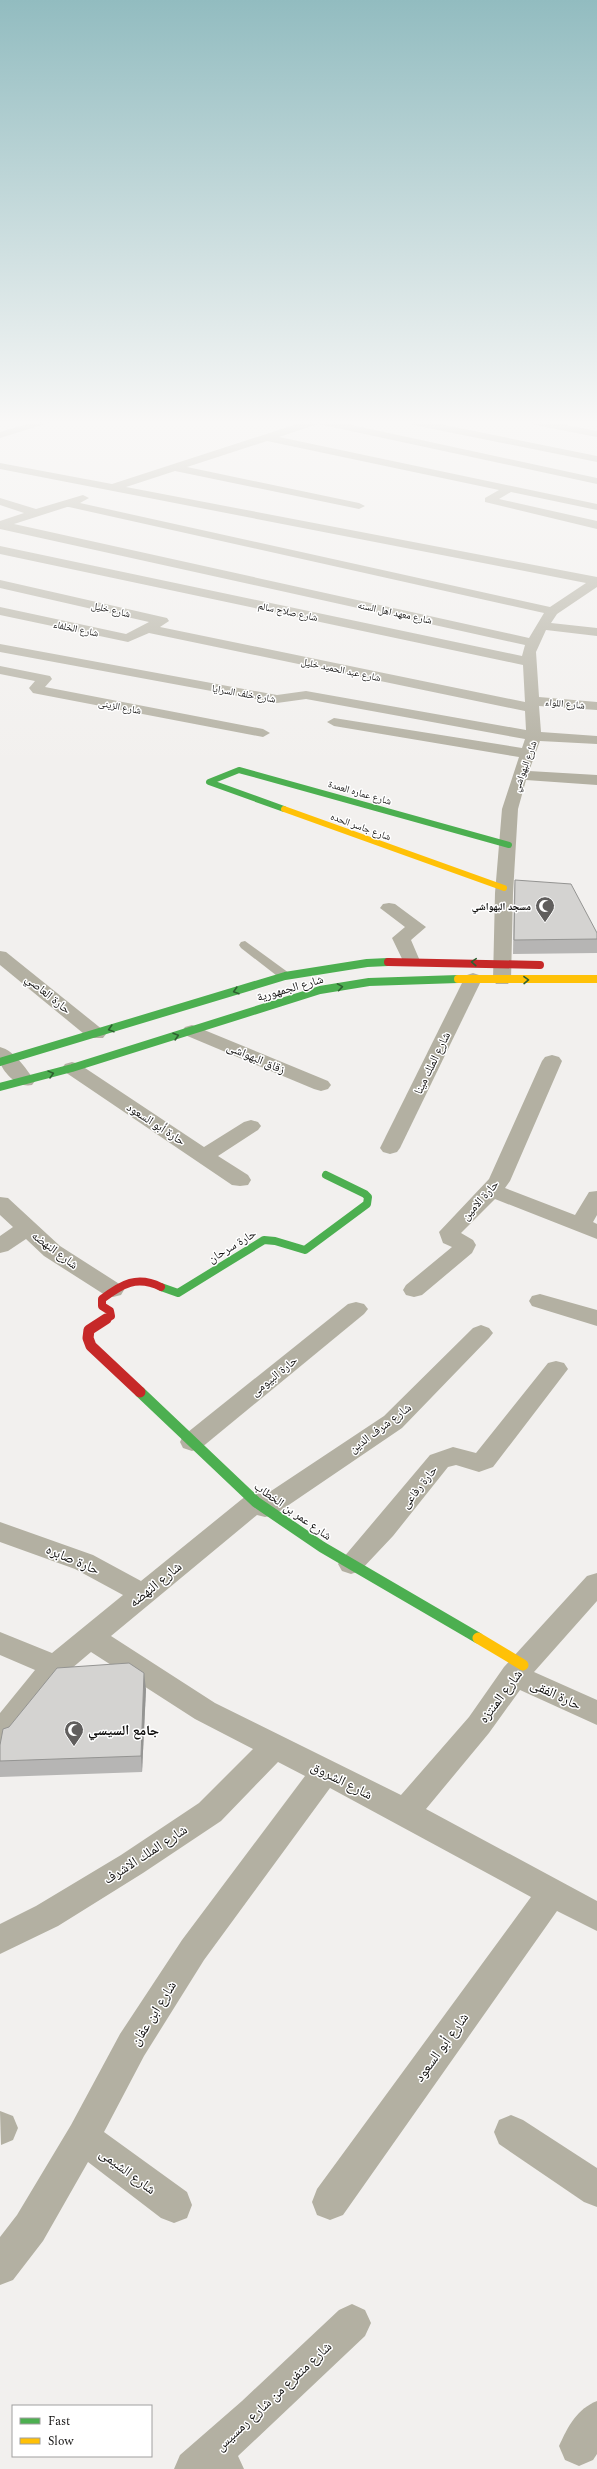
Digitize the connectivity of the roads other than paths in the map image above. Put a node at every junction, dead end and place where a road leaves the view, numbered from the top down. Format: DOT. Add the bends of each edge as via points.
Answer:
graph roads {
  1 [pos="56,537"];
  2 [pos="219,537"];
  3 [pos="369,537"];
  4 [pos="0,550"];
  5 [pos="597,581"];
  6 [pos="0,584"];
  7 [pos="0,611"];
  8 [pos="552,611"];
  9 [pos="542,626"];
  10 [pos="150,629"];
  11 [pos="597,632"];
  12 [pos="533,642"];
  13 [pos="0,648"];
  14 [pos="529,662"];
  15 [pos="0,670"];
  16 [pos="532,705"];
  17 [pos="597,706"];
  18 [pos="334,722"];
  19 [pos="263,733"];
  20 [pos="534,736"];
  21 [pos="597,740"];
  22 [pos="530,754"];
  23 [pos="522,775"];
  24 [pos="597,780"];
  25 [pos="210,784"];
  26 [pos="510,845"];
  27 [pos="512,889"];
  28 [pos="389,908"];
  29 [pos="245,945"];
  30 [pos="0,956"];
  31 [pos="411,961"];
  32 [pos="501,964"];
  33 [pos="547,965"];
  34 [pos="285,976"];
  35 [pos="473,979"];
  36 [pos="597,979"];
  37 [pos="502,980"];
  38 [pos="192,1031"];
  39 [pos="96,1034"];
  40 [pos="3,1058"];
  41 [pos="552,1061"];
  42 [pos="72,1068"];
  43 [pos="24,1081"];
  44 [pos="321,1085"];
  45 [pos="0,1087"];
  46 [pos="251,1126"];
  47 [pos="390,1148"];
  48 [pos="204,1156"];
  49 [pos="326,1175"];
  50 [pos="240,1180"];
  51 [pos="492,1190"];
  52 [pos="597,1197"];
  53 [pos="0,1203"];
  54 [pos="26,1228"];
  55 [pos="589,1229"];
  56 [pos="0,1246"];
  57 [pos="114,1290"];
  58 [pos="414,1290"];
  59 [pos="540,1301"];
  60 [pos="356,1309"];
  61 [pos="110,1318"];
  62 [pos="597,1318"];
  63 [pos="481,1333"];
  64 [pos="556,1369"];
  65 [pos="192,1442"];
  66 [pos="261,1505"];
  67 [pos="0,1532"];
  68 [pos="351,1564"];
  69 [pos="597,1583"];
  70 [pos="143,1594"];
  71 [pos="90,1637"];
  72 [pos="0,1643"];
  73 [pos="56,1666"];
  74 [pos="519,1670"];
  75 [pos="597,1713"];
  76 [pos="0,1734"];
  77 [pos="274,1747"];
  78 [pos="325,1772"];
  79 [pos="405,1812"];
  80 [pos="552,1893"];
  81 [pos="597,1917"];
  82 [pos="0,1940"];
  83 [pos="511,2132"];
  84 [pos="83,2136"];
  85 [pos="597,2189"];
  86 [pos="330,2202"];
  87 [pos="174,2205"];
  88 [pos="0,2267"];
  89 [pos="352,2323"];
  90 [pos="210,2463"];
  1 -- 12 [label="street, شارع معهد اهل السنه"];
  2 -- 8 [label="street"];
  3 -- 5 [label="street"];
  4 -- 14 [label="street, شارع صلاح سالم"];
  5 -- 8 [label="street, شارع البهواشي"];
  6 -- 10 [label="street, شارع خليل" via="162,621"];
  7 -- 10 [label="street, شارع الخلفاء" via="124,638"];
  8 -- 9 [label="street, شارع البهواشي"];
  9 -- 11 [label="street"];
  9 -- 12 [label="street, شارع البهواشي"];
  10 -- 16 [label="street, شارع عبد الحميد خليل"];
  12 -- 14 [label="street, شارع البهواشي"];
  13 -- 20 [label="street, شارع خلف السرايا" via="278,699 306,695"];
  14 -- 16 [label="street, شارع البهواشي"];
  15 -- 19 [label="street, شارع الزينى" via="45,678 36,688 38,690"];
  16 -- 17 [label="street, شارع اللواء"];
  16 -- 20 [label="street, شارع البهواشي"];
  18 -- 22 [label="street"];
  20 -- 21 [label="street, شارع خلف السرايا"];
  20 -- 22 [label="street, شارع البهواشي"];
  22 -- 23 [label="street, شارع البهواشي"];
  23 -- 24 [label="street"];
  23 -- 26 [label="street, شارع البهواشي" via="510,809"];
  25 -- 26 [label="street, شارع عماره العمدة" via="211,780 239,770"];
  25 -- 27 [label="street, شارع جاسر الحده"];
  26 -- 27 [label="street, شارع البهواشي"];
  27 -- 32 [label="street, شارع البهواشي"];
  28 -- 31 [label="street" via="417,927 401,938"];
  29 -- 34 [label="lane"];
  30 -- 39 [label="street, حارة العاصي"];
  32 -- 31 [label="street, شارع الجمهورية, one-way"];
  31 -- 34 [label="street, شارع الجمهورية" via="367,963"];
  32 -- 33 [label="street, شارع الجمهورية"];
  32 -- 37 [label="street, شارع البهواشي"];
  34 -- 39 [label="street, شارع الجمهورية, one-way"];
  35 -- 37 [label="street, شارع الجمهورية"];
  38 -- 35 [label="street, شارع الجمهورية, one-way" via="320,990 369,982"];
  35 -- 47 [label="street, شارع الملك مينا"];
  37 -- 36 [label="street, شارع الجمهورية, one-way"];
  42 -- 38 [label="street, شارع الجمهورية, one-way"];
  38 -- 44 [label="street, زقاق البهواشى"];
  39 -- 40 [label="street, شارع الجمهورية"];
  40 -- 43 [label="street"];
  41 -- 51 [label="street, حارة الامين" via="499,1181"];
  43 -- 42 [label="street, شارع الجمهورية, one-way"];
  42 -- 48 [label="street, حارة أبو السعود"];
  43 -- 45 [label="street, شارع الجمهورية"];
  46 -- 48 [label="street"];
  48 -- 50 [label="street, حارة أبو السعود"];
  49 -- 57 [label="street, حارة سرحان" via="365,1194 369,1200 305,1250 297,1250 278,1240 269,1239 178,1293 172,1294 142,1277 134,1277"];
  51 -- 55 [label="street"];
  51 -- 58 [label="street, حارة الامين" via="450,1232 451,1238 465,1245 464,1248"];
  52 -- 55 [label="street"];
  53 -- 54 [label="street, شارع النهضه"];
  54 -- 56 [label="street"];
  54 -- 57 [label="street, شارع النهضه" via="52,1251"];
  57 -- 61 [label="street, حارة سرحان" via="102,1299 101,1303 111,1313"];
  59 -- 62 [label="street"];
  60 -- 65 [label="street, حارة البيومى"];
  61 -- 65 [label="street, شارع عمر بن الخطاب" via="89,1330 90,1346"];
  63 -- 66 [label="street, شارع شرف الدين" via="393,1422"];
  64 -- 68 [label="street, حارة رفاعى" via="484,1461 476,1463 457,1455 447,1456 439,1461 399,1512"];
  65 -- 66 [label="street, شارع عمر بن الخطاب"];
  66 -- 68 [label="street, شارع عمر بن الخطاب"];
  66 -- 70 [label="street, شارع النهضه"];
  67 -- 70 [label="street, حارة صابره" via="84,1562"];
  68 -- 74 [label="street, شارع عمر بن الخطاب"];
  69 -- 74 [label="street, شارع المنتزه"];
  70 -- 71 [label="street, شارع النهضه"];
  71 -- 73 [label="street, شارع النهضه"];
  71 -- 77 [label="street, شارع الشروق" via="204,1711"];
  72 -- 73 [label="street"];
  73 -- 76 [label="street, شارع النهضه"];
  74 -- 75 [label="street, حارة الفقى"];
  74 -- 79 [label="street, شارع المنتزه" via="478,1725"];
  77 -- 78 [label="street, شارع الشروق"];
  77 -- 82 [label="street, شارع الملك الاشرف" via="210,1812 47,1916"];
  78 -- 79 [label="street, شارع الشروق"];
  78 -- 84 [label="street, شارع ابن عفان" via="193,1950 132,2045"];
  79 -- 80 [label="street, شارع الشروق"];
  80 -- 81 [label="street, شارع الشروق"];
  80 -- 86 [label="street, شارع أبو السعود"];
  83 -- 85 [label="street"];
  84 -- 87 [label="street, شارع الشيمى"];
  84 -- 88 [label="street, شارع ابن عفان" via="30,2228"];
  89 -- 90 [label="street, شارع متفرع من شارع رمسيس"];
}
